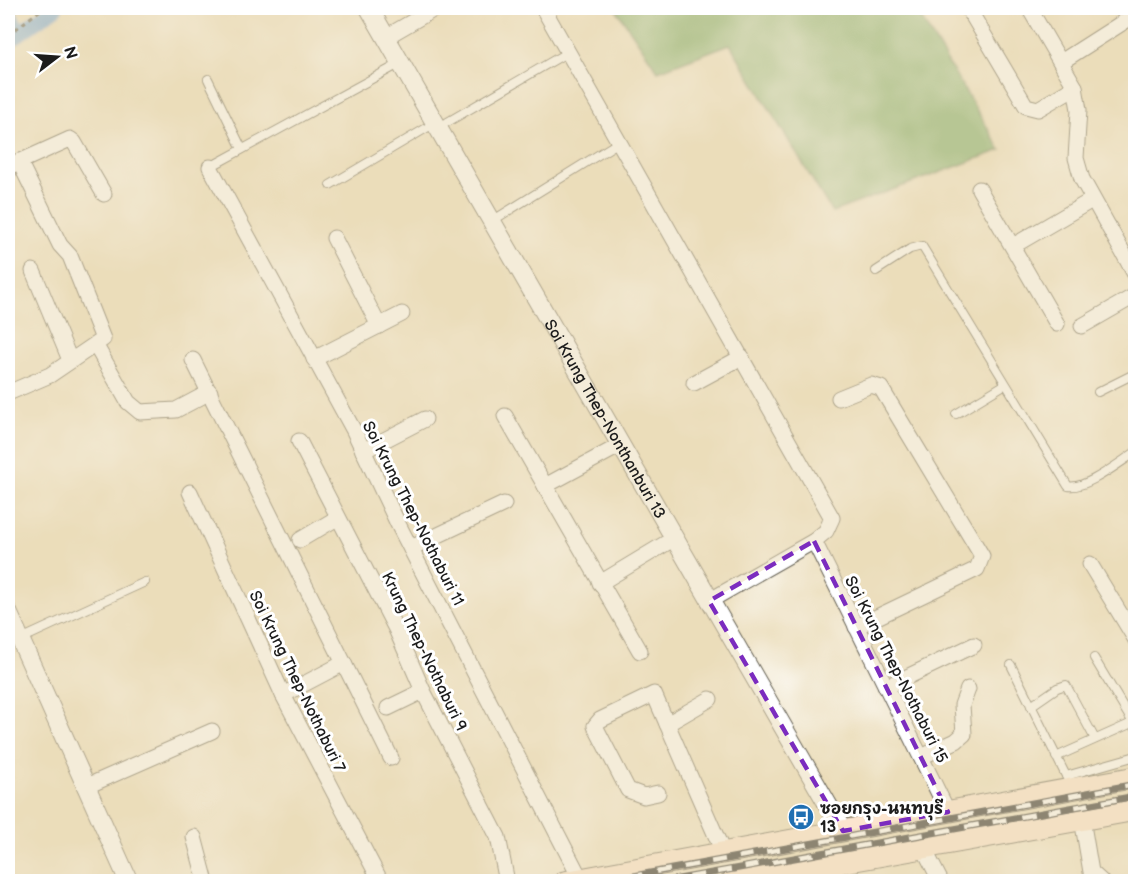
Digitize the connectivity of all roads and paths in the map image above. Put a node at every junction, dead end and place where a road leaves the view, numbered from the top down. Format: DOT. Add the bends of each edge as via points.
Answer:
graph roads {
  1 [pos="43,8"];
  2 [pos="369,8"];
  3 [pos="436,8"];
  4 [pos="543,8"];
  5 [pos="968,8"];
  6 [pos="1029,8"];
  7 [pos="1136,14"];
  8 [pos="8,35"];
  9 [pos="386,37"];
  10 [pos="568,52"];
  11 [pos="1061,62"];
  12 [pos="402,63"];
  13 [pos="208,79"];
  14 [pos="1075,87"];
  15 [pos="438,125"];
  16 [pos="620,141"];
  17 [pos="242,148"];
  18 [pos="13,164"];
  19 [pos="210,166"];
  20 [pos="330,185"];
  21 [pos="979,189"];
  22 [pos="104,194"];
  23 [pos="1092,200"];
  24 [pos="492,222"];
  25 [pos="333,238"];
  26 [pos="1013,246"];
  27 [pos="33,271"];
  28 [pos="876,271"];
  29 [pos="1136,276"];
  30 [pos="1136,295"];
  31 [pos="402,314"];
  32 [pos="1057,324"];
  33 [pos="379,326"];
  34 [pos="1082,326"];
  35 [pos="96,346"];
  36 [pos="742,357"];
  37 [pos="314,359"];
  38 [pos="70,360"];
  39 [pos="193,360"];
  40 [pos="1136,373"];
  41 [pos="694,383"];
  42 [pos="1004,385"];
  43 [pos="210,392"];
  44 [pos="1098,392"];
  45 [pos="8,393"];
  46 [pos="839,398"];
  47 [pos="956,414"];
  48 [pos="505,416"];
  49 [pos="425,419"];
  50 [pos="299,441"];
  51 [pos="619,446"];
  52 [pos="363,451"];
  53 [pos="1136,452"];
  54 [pos="545,486"];
  55 [pos="190,492"];
  56 [pos="504,504"];
  57 [pos="337,518"];
  58 [pos="673,539"];
  59 [pos="300,540"];
  60 [pos="814,541"];
  61 [pos="411,548"];
  62 [pos="1090,564"];
  63 [pos="145,582"];
  64 [pos="600,583"];
  65 [pos="709,601"];
  66 [pos="8,612"];
  67 [pos="856,627"];
  68 [pos="20,640"];
  69 [pos="1136,640"];
  70 [pos="974,645"];
  71 [pos="640,651"];
  72 [pos="1094,658"];
  73 [pos="344,663"];
  74 [pos="1011,665"];
  75 [pos="886,687"];
  76 [pos="968,689"];
  77 [pos="423,691"];
  78 [pos="283,695"];
  79 [pos="710,699"];
  80 [pos="1031,706"];
  81 [pos="388,708"];
  82 [pos="667,724"];
  83 [pos="1134,725"];
  84 [pos="212,731"];
  85 [pos="1095,740"];
  86 [pos="1136,756"];
  87 [pos="921,757"];
  88 [pos="1056,757"];
  89 [pos="391,758"];
  90 [pos="1136,777"];
  91 [pos="1069,783"];
  92 [pos="85,787"];
  93 [pos="658,793"];
  94 [pos="1136,810"];
  95 [pos="948,812"];
  96 [pos="1082,819"];
  97 [pos="843,831"];
  98 [pos="194,837"];
  99 [pos="923,847"];
  100 [pos="723,852"];
  101 [pos="850,860"];
  102 [pos="572,880"];
  103 [pos="737,881"];
  104 [pos="129,882"];
  105 [pos="206,882"];
  106 [pos="381,882"];
  107 [pos="507,882"];
  108 [pos="941,882"];
  109 [pos="1102,882"];
  1 -- 8 [label="path"];
  2 -- 9 [label="street, Soi Krung Thep-Nonthanburi 13"];
  3 -- 9 [label="street"];
  4 -- 10 [label="street"];
  5 -- 14 [label="street" via="1026,106 1038,109"];
  6 -- 11 [label="street"];
  7 -- 11 [label="street"];
  9 -- 12 [label="street, Soi Krung Thep-Nonthanburi 13"];
  10 -- 15 [label="lane"];
  10 -- 16 [label="street"];
  11 -- 14 [label="street"];
  12 -- 15 [label="street, Soi Krung Thep-Nonthanburi 13"];
  12 -- 17 [label="lane"];
  13 -- 17 [label="lane"];
  14 -- 23 [label="street" via="1079,110 1076,158"];
  15 -- 20 [label="lane"];
  15 -- 24 [label="street, Soi Krung Thep-Nonthanburi 13"];
  16 -- 24 [label="lane"];
  16 -- 36 [label="street"];
  17 -- 19 [label="lane"];
  18 -- 22 [label="street" via="73,140"];
  18 -- 35 [label="street" via="78,275 104,337"];
  19 -- 37 [label="street, Soi Krung Thep-Nothaburi 11"];
  21 -- 26 [label="street"];
  23 -- 26 [label="street"];
  23 -- 29 [label="street"];
  24 -- 51 [label="street, Soi Krung Thep-Nonthanburi 13"];
  25 -- 33 [label="street"];
  26 -- 32 [label="street"];
  27 -- 38 [label="street"];
  28 -- 42 [label="lane" via="910,249 922,246"];
  30 -- 34 [label="street"];
  31 -- 33 [label="street"];
  33 -- 37 [label="street"];
  35 -- 38 [label="street"];
  35 -- 43 [label="street" via="128,402 140,412 176,410"];
  36 -- 41 [label="street"];
  36 -- 60 [label="street" via="832,518 826,531"];
  37 -- 52 [label="street, Soi Krung Thep-Nothaburi 11"];
  38 -- 45 [label="street" via="50,375"];
  39 -- 43 [label="street"];
  40 -- 44 [label="lane"];
  42 -- 47 [label="lane"];
  42 -- 53 [label="lane" via="1068,486 1088,482"];
  43 -- 73 [label="street"];
  46 -- 67 [label="street" via="871,385 881,388 982,556 977,569"];
  48 -- 54 [label="street"];
  49 -- 52 [label="street"];
  50 -- 57 [label="street, Krung Thep-Nothaburi 9"];
  51 -- 54 [label="street"];
  51 -- 58 [label="street, Soi Krung Thep-Nonthanburi 13"];
  52 -- 61 [label="street, Soi Krung Thep-Nothaburi 11"];
  54 -- 64 [label="street"];
  55 -- 78 [label="street, Soi Krung Thep-Nothaburi 7"];
  56 -- 61 [label="street"];
  57 -- 59 [label="street"];
  57 -- 77 [label="street, Krung Thep-Nothaburi 9" via="396,629"];
  58 -- 64 [label="street"];
  58 -- 65 [label="street, Soi Krung Thep-Nonthanburi 13"];
  60 -- 65 [label="street"];
  60 -- 67 [label="street, Soi Krung Thep-Nothaburi 15"];
  61 -- 102 [label="street, Soi Krung Thep-Nothaburi 11"];
  62 -- 69 [label="street"];
  63 -- 68 [label="lane"];
  64 -- 71 [label="street"];
  65 -- 97 [label="street, Soi Krung Thep-Nonthanburi 13"];
  66 -- 68 [label="street"];
  67 -- 75 [label="street, Soi Krung Thep-Nothaburi 15"];
  68 -- 92 [label="street"];
  70 -- 75 [label="street"];
  72 -- 83 [label="lane"];
  73 -- 78 [label="street"];
  73 -- 89 [label="street"];
  74 -- 80 [label="lane"];
  75 -- 87 [label="street, Soi Krung Thep-Nothaburi 15"];
  76 -- 87 [label="street" via="962,705 964,734"];
  77 -- 81 [label="street"];
  77 -- 107 [label="street, Krung Thep-Nothaburi 9" via="498,837"];
  78 -- 106 [label="street, Soi Krung Thep-Nothaburi 7"];
  79 -- 82 [label="street"];
  80 -- 85 [label="lane" via="1066,685"];
  80 -- 88 [label="lane"];
  82 -- 93 [label="street" via="654,694 595,726 628,790 644,796"];
  82 -- 100 [label="street"];
  83 -- 85 [label="lane"];
  84 -- 92 [label="street"];
  85 -- 88 [label="lane"];
  86 -- 91 [label="lane"];
  87 -- 95 [label="street, Soi Krung Thep-Nothaburi 15"];
  88 -- 91 [label="lane"];
  90 -- 91 [label="main road"];
  91 -- 95 [label="main road"];
  92 -- 104 [label="street"];
  94 -- 96 [label="main road"];
  95 -- 97 [label="main road"];
  96 -- 99 [label="main road"];
  96 -- 109 [label="street" via="1091,872"];
  97 -- 100 [label="main road"];
  97 -- 101 [label="main road"];
  98 -- 105 [label="street"];
  99 -- 101 [label="main road"];
  99 -- 108 [label="street"];
  100 -- 102 [label="main road"];
  101 -- 103 [label="main road"];
}
